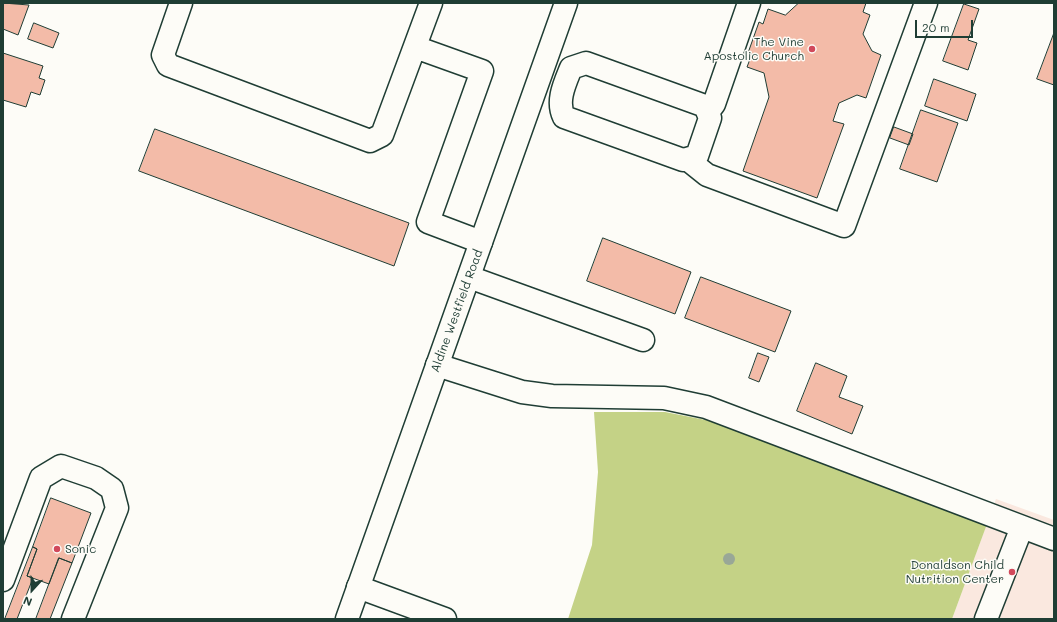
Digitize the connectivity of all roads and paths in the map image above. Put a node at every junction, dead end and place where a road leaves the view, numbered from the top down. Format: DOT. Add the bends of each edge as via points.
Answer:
graph roads {
  1 [pos="181,3"];
  2 [pos="432,3"];
  3 [pos="566,3"];
  4 [pos="749,3"];
  5 [pos="926,3"];
  6 [pos="415,47"];
  7 [pos="539,80"];
  8 [pos="564,87"];
  9 [pos="708,112"];
  10 [pos="687,159"];
  11 [pos="481,242"];
  12 [pos="469,277"];
  13 [pos="643,340"];
  14 [pos="437,365"];
  15 [pos="1022,527"];
  16 [pos="1054,539"];
  17 [pos="3,580"];
  18 [pos="358,587"];
  19 [pos="405,612"];
  20 [pos="73,619"];
  21 [pos="347,619"];
  22 [pos="445,619"];
  23 [pos="986,619"];
  1 -- 6 [label="main road" via="163,55 168,65 370,141 382,135"];
  2 -- 6 [label="main road"];
  3 -- 7 [label="main road, Aldine Westfield Road"];
  4 -- 9 [label="main road" via="714,104"];
  5 -- 10 [label="main road" via="844,226 708,175"];
  6 -- 11 [label="main road" via="482,71 428,222"];
  7 -- 8 [label="main road"];
  7 -- 11 [label="main road, Aldine Westfield Road"];
  8 -- 9 [label="main road" via="572,68 586,62 706,106"];
  8 -- 10 [label="main road" via="560,108 564,117"];
  9 -- 10 [label="main road" via="710,118 696,156"];
  11 -- 12 [label="main road, Aldine Westfield Road"];
  12 -- 13 [label="main road"];
  12 -- 14 [label="main road, Aldine Westfield Road"];
  14 -- 15 [label="main road" via="522,392 552,396 664,398 706,407"];
  14 -- 18 [label="main road, Aldine Westfield Road"];
  15 -- 16 [label="main road"];
  15 -- 23 [label="main road"];
  17 -- 20 [label="main road" via="41,478 61,466 96,478 112,488 117,508"];
  18 -- 19 [label="main road"];
  18 -- 21 [label="main road, Aldine Westfield Road"];
  19 -- 22 [label="main road"];
}
